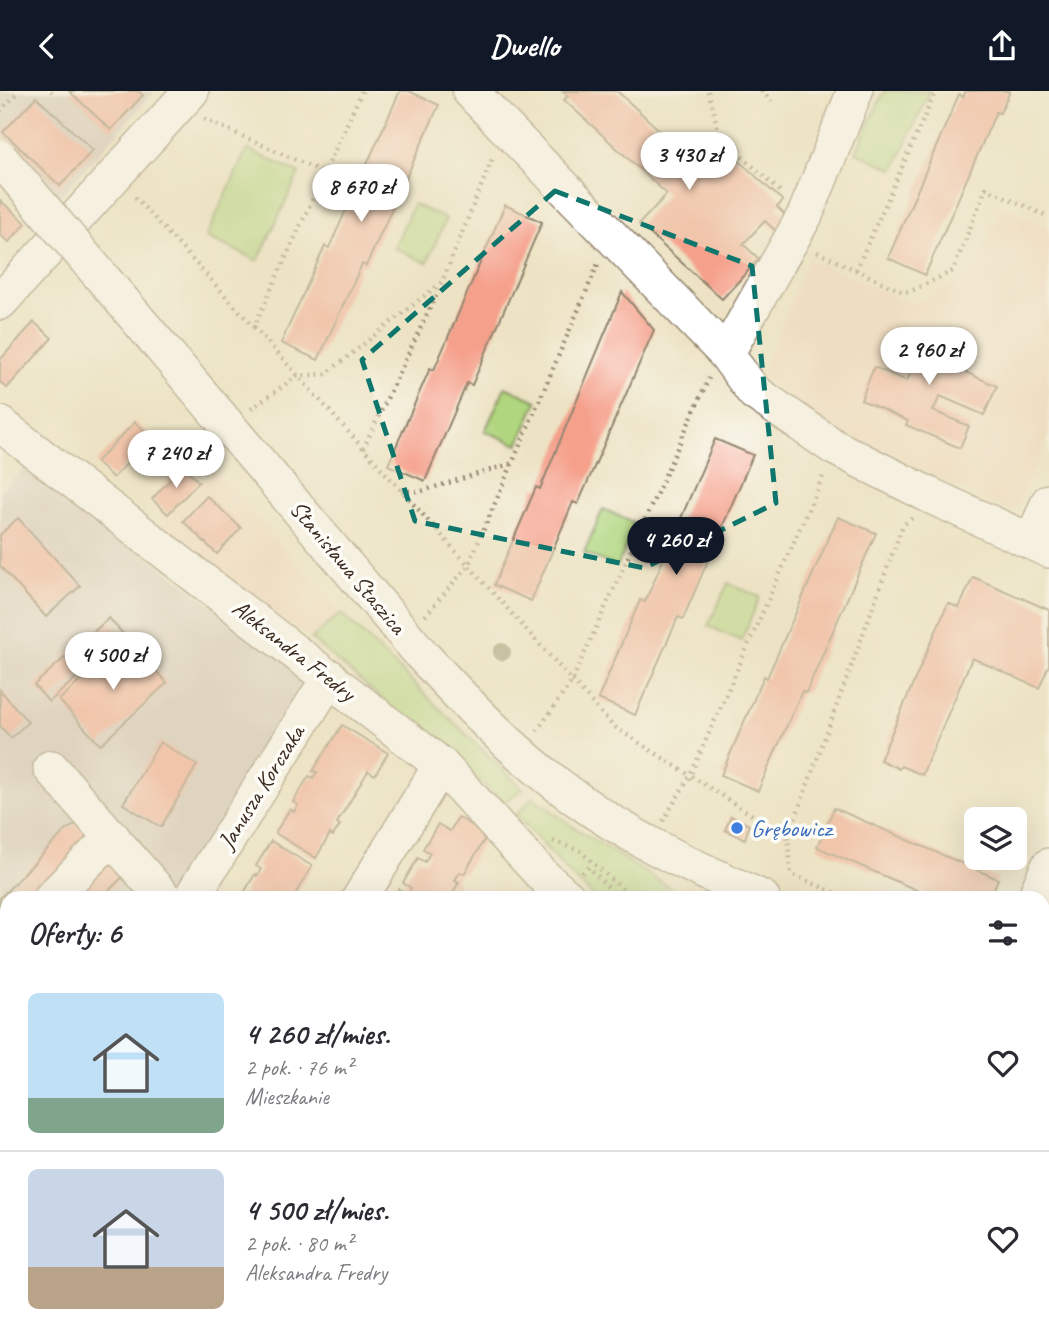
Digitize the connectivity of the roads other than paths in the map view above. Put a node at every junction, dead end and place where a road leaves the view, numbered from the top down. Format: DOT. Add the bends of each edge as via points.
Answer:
graph roads {
  1 [pos="470,91"];
  2 [pos="855,91"];
  3 [pos="196,104"];
  4 [pos="0,158"];
  5 [pos="0,302"];
  6 [pos="718,364"];
  7 [pos="0,424"];
  8 [pos="1049,502"];
  9 [pos="1040,546"];
  10 [pos="330,677"];
  11 [pos="442,765"];
  12 [pos="51,768"];
  13 [pos="112,837"];
  14 [pos="1049,866"];
  15 [pos="58,891"];
  16 [pos="145,891"];
  17 [pos="195,891"];
  18 [pos="364,891"];
  19 [pos="549,891"];
  20 [pos="748,891"];
  21 [pos="1038,891"];
  1 -- 6 [label="street"];
  2 -- 6 [label="street" via="798,228"];
  3 -- 5 [label="street"];
  4 -- 20 [label="street, Stanisława Staszica, bridge" via="471,708 575,798 650,843"];
  6 -- 9 [label="street" via="834,447"];
  7 -- 10 [label="street, Aleksandra Fredry"];
  8 -- 9 [label="street"];
  10 -- 11 [label="street, Aleksandra Fredry"];
  10 -- 17 [label="street, Janusza Korczaka"];
  11 -- 18 [label="street"];
  11 -- 19 [label="street, Aleksandra Fredry"];
  12 -- 13 [label="street"];
  13 -- 15 [label="street"];
  13 -- 16 [label="street"];
  14 -- 21 [label="street"];
}
